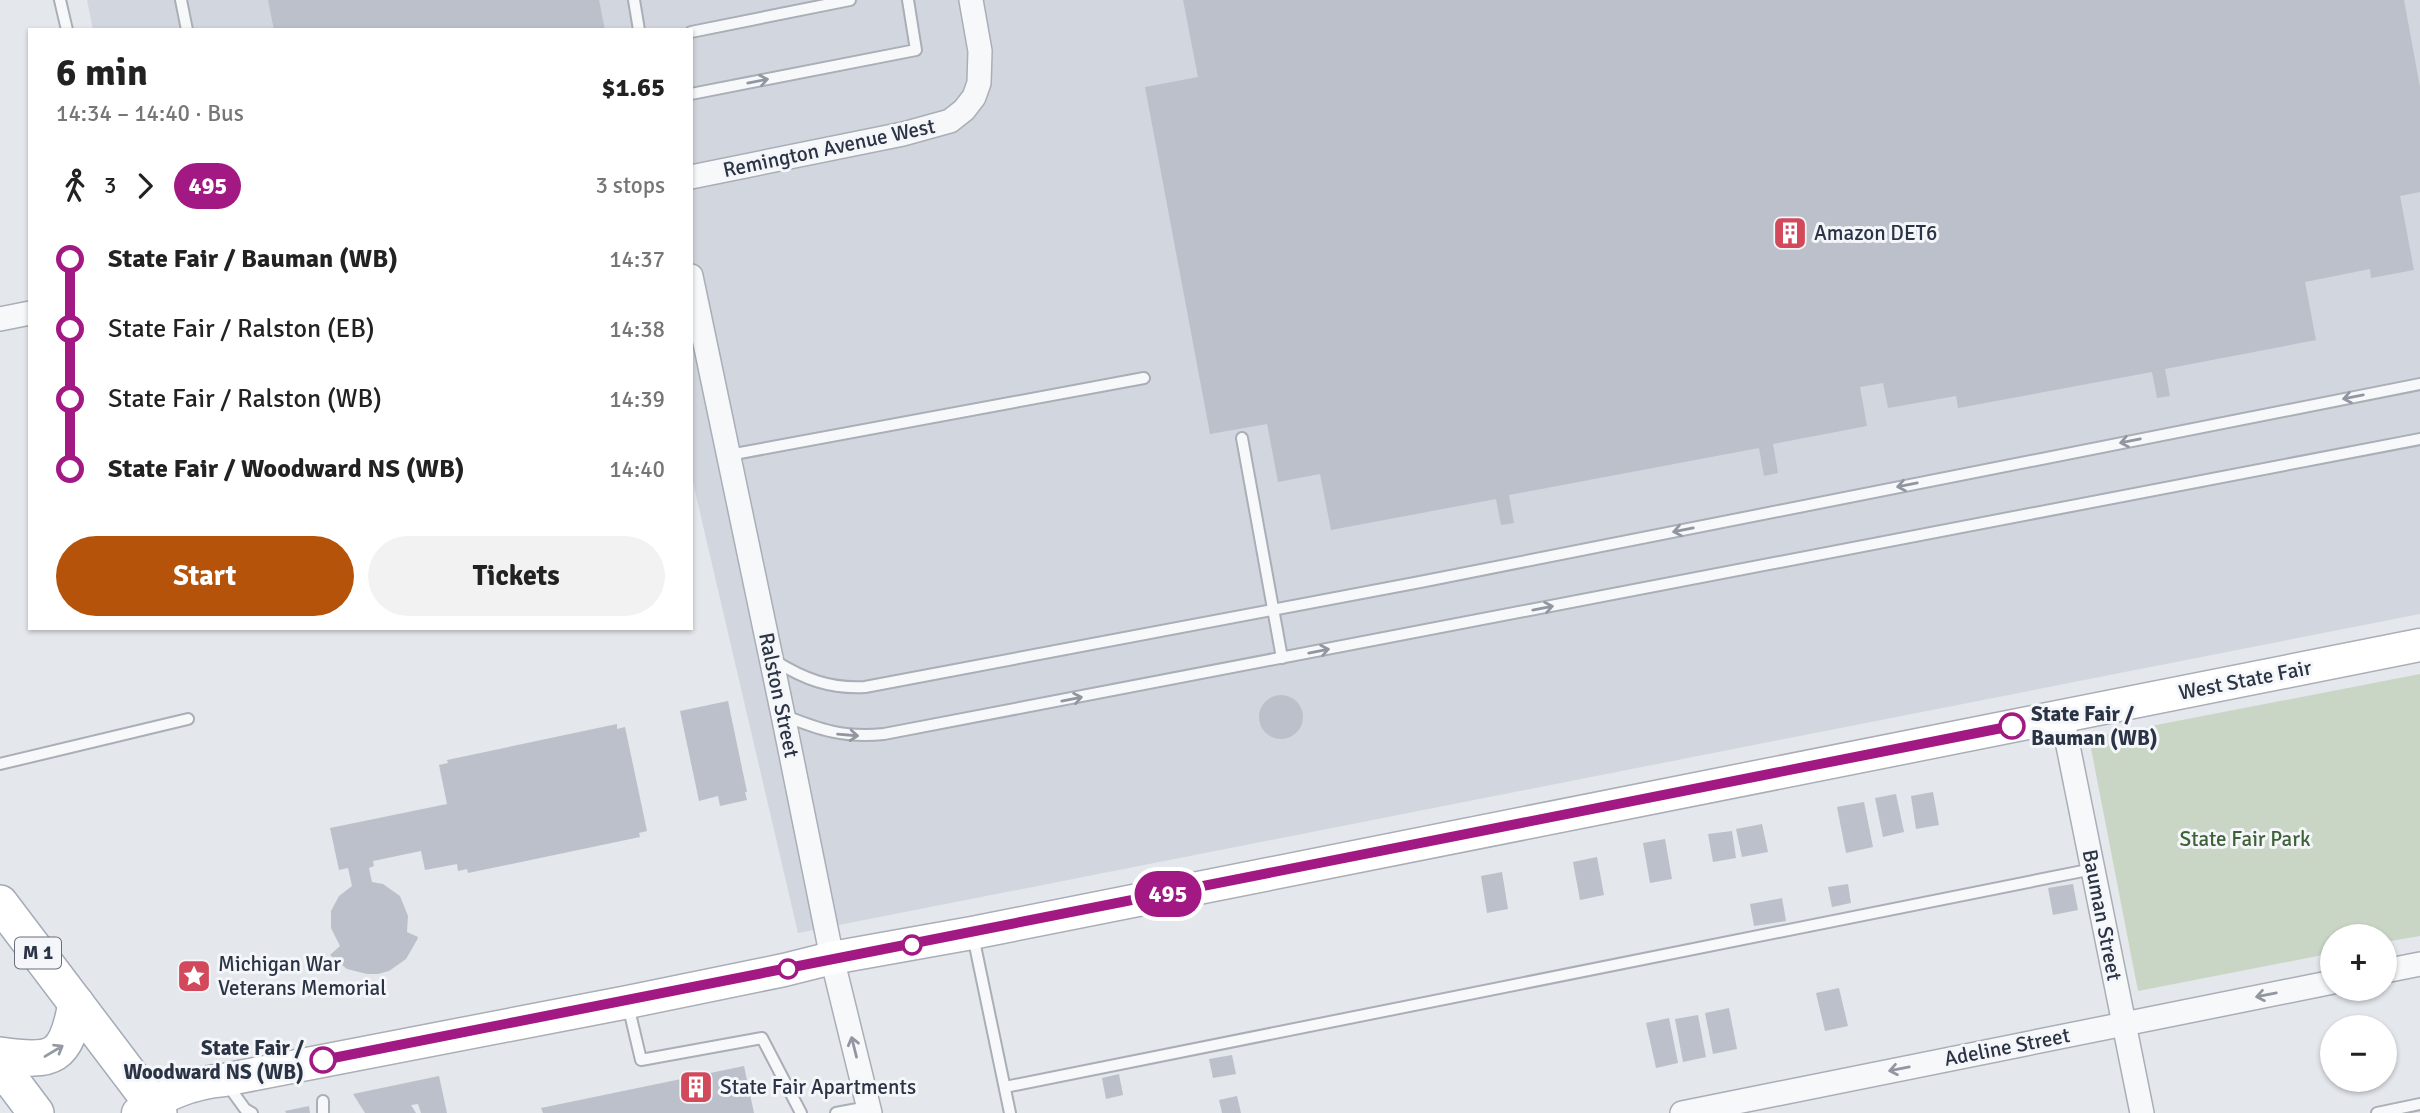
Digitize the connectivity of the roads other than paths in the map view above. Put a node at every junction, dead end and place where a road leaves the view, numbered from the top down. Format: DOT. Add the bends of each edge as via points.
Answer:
graph roads {
  1 [pos="60,0"];
  2 [pos="181,0"];
  3 [pos="634,0"];
  4 [pos="850,0"];
  5 [pos="908,0"];
  6 [pos="971,0"];
  7 [pos="67,28"];
  8 [pos="187,28"];
  9 [pos="639,28"];
  10 [pos="693,32"];
  11 [pos="693,94"];
  12 [pos="693,177"];
  13 [pos="693,285"];
  14 [pos="28,313"];
  15 [pos="0,319"];
  16 [pos="1144,378"];
  17 [pos="2420,384"];
  18 [pos="1242,438"];
  19 [pos="2420,439"];
  20 [pos="729,455"];
  21 [pos="1274,610"];
  22 [pos="2420,645"];
  23 [pos="1282,658"];
  24 [pos="772,659"];
  25 [pos="783,715"];
  26 [pos="2062,716"];
  27 [pos="188,719"];
  28 [pos="0,764"];
  29 [pos="2093,869"];
  30 [pos="0,903"];
  31 [pos="972,933"];
  32 [pos="0,934"];
  33 [pos="832,958"];
  34 [pos="2420,964"];
  35 [pos="2397,969"];
  36 [pos="52,971"];
  37 [pos="2320,985"];
  38 [pos="628,1002"];
  39 [pos="76,1003"];
  40 [pos="2124,1024"];
  41 [pos="0,1055"];
  42 [pos="0,1065"];
  43 [pos="224,1080"];
  44 [pos="1005,1087"];
  45 [pos="2420,1104"];
  46 [pos="150,1110"];
  47 [pos="869,1110"];
  48 [pos="36,1113"];
  49 [pos="252,1113"];
  50 [pos="801,1113"];
  51 [pos="836,1113"];
  52 [pos="1010,1113"];
  53 [pos="1682,1113"];
  54 [pos="2142,1113"];
  55 [pos="2377,1113"];
  1 -- 7 [label="lane"];
  2 -- 8 [label="lane"];
  3 -- 9 [label="lane"];
  4 -- 10 [label="lane"];
  11 -- 5 [label="lane, one-way" via="916,50"];
  6 -- 12 [label="street, Remington Avenue West" via="980,51 979,83 974,97 950,121"];
  13 -- 20 [label="street, Ralston Street"];
  14 -- 15 [label="street"];
  16 -- 20 [label="lane"];
  17 -- 21 [label="lane, one-way"];
  18 -- 21 [label="lane"];
  23 -- 19 [label="lane, one-way"];
  20 -- 24 [label="street, Ralston Street"];
  21 -- 23 [label="lane"];
  21 -- 24 [label="lane" via="865,687 815,682"];
  22 -- 26 [label="street, West State Fair"];
  25 -- 23 [label="lane, one-way" via="837,734 884,734"];
  24 -- 25 [label="street, Ralston Street"];
  25 -- 33 [label="street, Ralston Street"];
  26 -- 29 [label="street, Bauman Street"];
  26 -- 31 [label="street, West State Fair"];
  27 -- 28 [label="lane"];
  29 -- 40 [label="street, Bauman Street"];
  29 -- 44 [label="lane"];
  30 -- 36 [label="main road, M 1"];
  31 -- 33 [label="street, West State Fair"];
  31 -- 44 [label="lane"];
  32 -- 36 [label="main road"];
  33 -- 38 [label="street, West State Fair"];
  47 -- 33 [label="street, Ralston Street, one-way"];
  34 -- 35 [label="street"];
  36 -- 39 [label="main road, M 1"];
  37 -- 40 [label="street, Adeline Street, one-way"];
  38 -- 43 [label="street, West State Fair"];
  38 -- 50 [label="lane" via="641,1060 762,1038"];
  41 -- 39 [label="main road, one-way" via="26,1059 59,1050 72,1029"];
  39 -- 46 [label="main road, M 1"];
  40 -- 53 [label="street, Adeline Street, one-way"];
  40 -- 54 [label="street, Bauman Street"];
  42 -- 48 [label="main road"];
  43 -- 46 [label="street, West State Fair" via="197,1083"];
  43 -- 49 [label="lane"];
  44 -- 52 [label="lane"];
  45 -- 55 [label="lane"];
  47 -- 51 [label="lane"];
}
